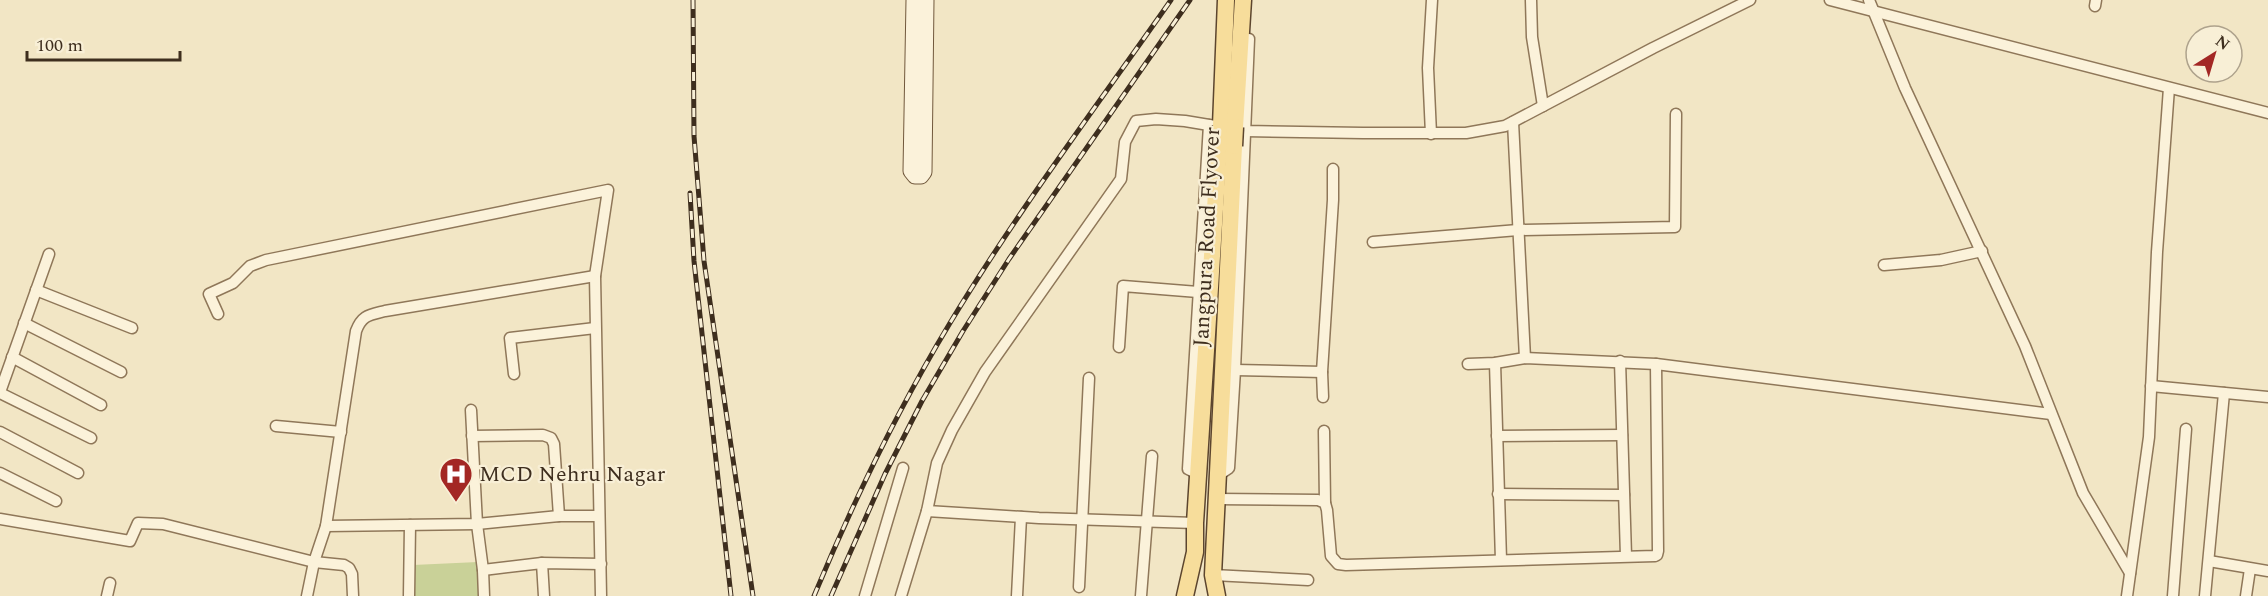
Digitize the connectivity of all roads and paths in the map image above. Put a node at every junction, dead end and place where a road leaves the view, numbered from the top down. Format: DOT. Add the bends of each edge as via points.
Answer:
graph roads {
  1 [pos="914,0"];
  2 [pos="926,0"];
  3 [pos="1226,0"];
  4 [pos="1243,0"];
  5 [pos="1250,0"];
  6 [pos="1432,0"];
  7 [pos="1532,0"];
  8 [pos="1830,0"];
  9 [pos="1869,0"];
  10 [pos="1745,1"];
  11 [pos="1875,10"];
  12 [pos="2169,88"];
  13 [pos="1543,106"];
  14 [pos="2268,113"];
  15 [pos="1676,114"];
  16 [pos="1513,122"];
  17 [pos="1209,125"];
  18 [pos="1245,131"];
  19 [pos="1431,134"];
  20 [pos="1333,169"];
  21 [pos="1518,230"];
  22 [pos="1373,242"];
  23 [pos="1982,251"];
  24 [pos="49,254"];
  25 [pos="1884,265"];
  26 [pos="595,276"];
  27 [pos="36,290"];
  28 [pos="1198,292"];
  29 [pos="218,314"];
  30 [pos="24,323"];
  31 [pos="132,328"];
  32 [pos="595,328"];
  33 [pos="1119,347"];
  34 [pos="12,357"];
  35 [pos="1525,358"];
  36 [pos="1620,361"];
  37 [pos="1495,363"];
  38 [pos="1468,364"];
  39 [pos="1656,364"];
  40 [pos="1235,370"];
  41 [pos="120,372"];
  42 [pos="1323,372"];
  43 [pos="514,374"];
  44 [pos="1089,378"];
  45 [pos="2151,386"];
  46 [pos="0,392"];
  47 [pos="2224,393"];
  48 [pos="1323,397"];
  49 [pos="2268,398"];
  50 [pos="101,405"];
  51 [pos="471,410"];
  52 [pos="2051,414"];
  53 [pos="276,426"];
  54 [pos="2186,429"];
  55 [pos="1324,431"];
  56 [pos="0,432"];
  57 [pos="341,432"];
  58 [pos="1622,435"];
  59 [pos="472,436"];
  60 [pos="1497,436"];
  61 [pos="91,438"];
  62 [pos="1152,456"];
  63 [pos="1199,467"];
  64 [pos="903,468"];
  65 [pos="1217,469"];
  66 [pos="0,473"];
  67 [pos="78,473"];
  68 [pos="1498,494"];
  69 [pos="1624,495"];
  70 [pos="1216,499"];
  71 [pos="56,501"];
  72 [pos="1325,503"];
  73 [pos="927,511"];
  74 [pos="559,516"];
  75 [pos="598,516"];
  76 [pos="1021,517"];
  77 [pos="0,519"];
  78 [pos="1083,519"];
  79 [pos="1145,521"];
  80 [pos="1195,523"];
  81 [pos="477,524"];
  82 [pos="410,525"];
  83 [pos="326,526"];
  84 [pos="1195,552"];
  85 [pos="1626,556"];
  86 [pos="1501,560"];
  87 [pos="2209,561"];
  88 [pos="314,562"];
  89 [pos="542,563"];
  90 [pos="601,564"];
  91 [pos="2250,569"];
  92 [pos="483,570"];
  93 [pos="2268,571"];
  94 [pos="2130,573"];
  95 [pos="1212,575"];
  96 [pos="1308,580"];
  97 [pos="110,584"];
  98 [pos="1079,587"];
  99 [pos="107,596"];
  100 [pos="307,596"];
  101 [pos="353,596"];
  102 [pos="409,596"];
  103 [pos="484,596"];
  104 [pos="544,596"];
  105 [pos="601,596"];
  106 [pos="865,596"];
  107 [pos="901,596"];
  108 [pos="1017,596"];
  109 [pos="1141,596"];
  110 [pos="1185,596"];
  111 [pos="1195,596"];
  112 [pos="1210,596"];
  113 [pos="1216,596"];
  114 [pos="2127,596"];
  115 [pos="2173,596"];
  116 [pos="2205,596"];
  117 [pos="2246,596"];
  1 -- 2 [label="main road" via="911,171 921,176"];
  3 -- 63 [label="main road, Jangpura Road Flyover, bridge"];
  4 -- 65 [label="main road, Jangpura Road Flyover, bridge"];
  5 -- 18 [label="street"];
  6 -- 19 [label="street" via="1428,68"];
  7 -- 13 [label="street" via="1532,37"];
  8 -- 11 [label="street"];
  9 -- 11 [label="street"];
  10 -- 13 [label="street"];
  11 -- 12 [label="street"];
  11 -- 23 [label="street" via="1905,88"];
  12 -- 14 [label="street"];
  12 -- 45 [label="street"];
  13 -- 16 [label="street"];
  15 -- 21 [label="street" via="1675,227"];
  16 -- 19 [label="street" via="1466,134"];
  16 -- 21 [label="street"];
  17 -- 18 [label="street"];
  17 -- 28 [label="street"];
  17 -- 73 [label="street" via="1156,119 1136,121 1125,142 1121,179 985,372 952,430 936,463"];
  18 -- 19 [label="street"];
  18 -- 40 [label="street"];
  20 -- 42 [label="street"];
  21 -- 22 [label="street"];
  21 -- 35 [label="street"];
  23 -- 25 [label="street" via="1941,260"];
  23 -- 52 [label="street"];
  24 -- 27 [label="street"];
  26 -- 29 [label="street" via="608,190 266,260 250,266 233,283 209,294"];
  26 -- 32 [label="street"];
  26 -- 57 [label="street" via="369,315 360,321 356,331"];
  27 -- 30 [label="street"];
  27 -- 31 [label="street"];
  28 -- 33 [label="street" via="1122,286"];
  28 -- 63 [label="street" via="1188,470"];
  30 -- 34 [label="street"];
  30 -- 41 [label="street"];
  32 -- 43 [label="street" via="510,338"];
  32 -- 75 [label="street"];
  34 -- 46 [label="street"];
  34 -- 50 [label="street"];
  35 -- 36 [label="street"];
  35 -- 37 [label="street"];
  36 -- 39 [label="street"];
  36 -- 58 [label="street"];
  37 -- 38 [label="street"];
  37 -- 60 [label="street"];
  39 -- 52 [label="street"];
  39 -- 85 [label="street" via="1657,555"];
  40 -- 42 [label="street"];
  40 -- 65 [label="street" via="1229,468"];
  42 -- 48 [label="street"];
  44 -- 78 [label="street"];
  45 -- 47 [label="street"];
  45 -- 94 [label="street" via="2149,437"];
  46 -- 61 [label="street"];
  47 -- 49 [label="street"];
  47 -- 87 [label="street"];
  51 -- 59 [label="street"];
  52 -- 94 [label="street" via="2083,493"];
  53 -- 57 [label="street"];
  54 -- 115 [label="street"];
  55 -- 72 [label="street"];
  56 -- 67 [label="street"];
  57 -- 83 [label="street"];
  58 -- 60 [label="street"];
  58 -- 69 [label="street"];
  59 -- 74 [label="street" via="551,438"];
  59 -- 81 [label="street"];
  60 -- 68 [label="street"];
  62 -- 79 [label="street"];
  63 -- 80 [label="main road, Jangpura Road Flyover"];
  64 -- 106 [label="street"];
  65 -- 70 [label="main road, Jangpura Road Flyover"];
  66 -- 71 [label="street"];
  68 -- 69 [label="street"];
  68 -- 86 [label="street"];
  69 -- 85 [label="street"];
  70 -- 72 [label="street"];
  70 -- 95 [label="main road, Jangpura Road Flyover"];
  72 -- 86 [label="street" via="1330,556 1338,564"];
  73 -- 76 [label="street"];
  73 -- 107 [label="street"];
  74 -- 75 [label="street"];
  74 -- 81 [label="street"];
  75 -- 90 [label="street"];
  76 -- 78 [label="street"];
  76 -- 108 [label="street"];
  77 -- 88 [label="street" via="130,541 138,523 163,524"];
  78 -- 79 [label="street"];
  78 -- 98 [label="street"];
  79 -- 80 [label="street"];
  79 -- 109 [label="street"];
  80 -- 84 [label="main road, Jangpura Road Flyover"];
  81 -- 82 [label="street"];
  81 -- 92 [label="street"];
  82 -- 83 [label="street"];
  82 -- 102 [label="street"];
  83 -- 88 [label="street"];
  84 -- 110 [label="main road"];
  84 -- 111 [label="main road"];
  85 -- 86 [label="street"];
  87 -- 91 [label="street"];
  87 -- 116 [label="street"];
  88 -- 100 [label="street"];
  88 -- 101 [label="street" via="349,568 354,581"];
  89 -- 90 [label="street"];
  89 -- 92 [label="street"];
  89 -- 104 [label="street"];
  90 -- 105 [label="street"];
  91 -- 93 [label="street"];
  91 -- 117 [label="street"];
  92 -- 103 [label="street"];
  94 -- 114 [label="street"];
  95 -- 96 [label="street"];
  95 -- 112 [label="main road"];
  95 -- 113 [label="main road"];
  97 -- 99 [label="street"];
}
